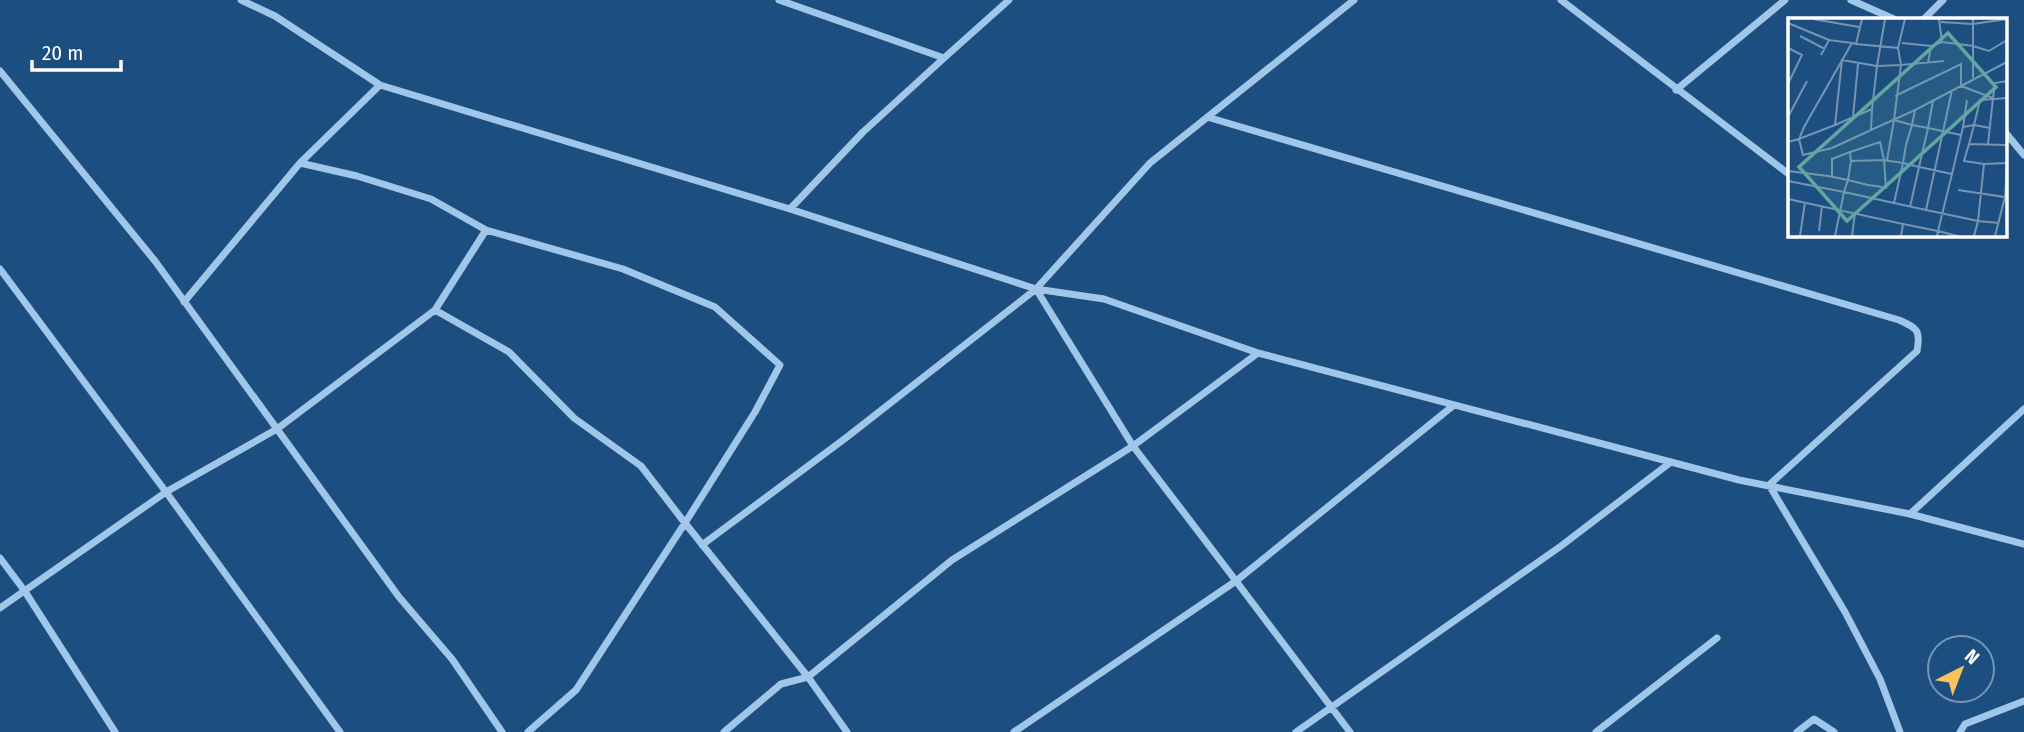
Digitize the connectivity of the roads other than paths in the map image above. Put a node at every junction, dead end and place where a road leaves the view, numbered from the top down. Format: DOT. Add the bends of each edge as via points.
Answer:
graph roads {
  1 [pos="241,0"];
  2 [pos="779,0"];
  3 [pos="1009,0"];
  4 [pos="1354,0"];
  5 [pos="1562,0"];
  6 [pos="1785,0"];
  7 [pos="1851,0"];
  8 [pos="1943,0"];
  9 [pos="1892,18"];
  10 [pos="1925,18"];
  11 [pos="944,58"];
  12 [pos="0,71"];
  13 [pos="380,85"];
  14 [pos="1676,90"];
  15 [pos="1207,117"];
  16 [pos="2007,134"];
  17 [pos="2024,155"];
  18 [pos="300,163"];
  19 [pos="1788,173"];
  20 [pos="790,209"];
  21 [pos="486,230"];
  22 [pos="0,269"];
  23 [pos="1036,289"];
  24 [pos="184,302"];
  25 [pos="435,310"];
  26 [pos="1258,353"];
  27 [pos="1454,405"];
  28 [pos="2024,409"];
  29 [pos="276,429"];
  30 [pos="1133,446"];
  31 [pos="1671,462"];
  32 [pos="1769,485"];
  33 [pos="166,492"];
  34 [pos="1910,514"];
  35 [pos="685,523"];
  36 [pos="2024,544"];
  37 [pos="702,545"];
  38 [pos="0,558"];
  39 [pos="1237,581"];
  40 [pos="24,590"];
  41 [pos="0,608"];
  42 [pos="1717,638"];
  43 [pos="808,677"];
  44 [pos="2024,701"];
  45 [pos="1332,706"];
  46 [pos="113,729"];
  47 [pos="104,732"];
  48 [pos="340,732"];
  49 [pos="502,732"];
  50 [pos="528,732"];
  51 [pos="724,732"];
  52 [pos="847,732"];
  53 [pos="1014,732"];
  54 [pos="1296,732"];
  55 [pos="1350,732"];
  56 [pos="1596,732"];
  57 [pos="1797,732"];
  58 [pos="1834,732"];
  59 [pos="1900,732"];
  60 [pos="1960,732"];
  1 -- 13 [label="street" via="275,16"];
  2 -- 11 [label="street"];
  3 -- 11 [label="street"];
  4 -- 15 [label="street"];
  5 -- 14 [label="street"];
  6 -- 14 [label="street"];
  7 -- 9 [label="street"];
  8 -- 10 [label="street"];
  11 -- 20 [label="street" via="863,132"];
  12 -- 24 [label="street"];
  13 -- 18 [label="street"];
  13 -- 20 [label="street"];
  14 -- 19 [label="street"];
  15 -- 23 [label="street" via="1150,163"];
  15 -- 32 [label="street" via="1915,327 1920,337 1917,351"];
  16 -- 17 [label="street"];
  18 -- 21 [label="street" via="431,200"];
  18 -- 24 [label="street"];
  20 -- 23 [label="street"];
  21 -- 25 [label="street"];
  21 -- 35 [label="street" via="624,269 715,307 780,365"];
  22 -- 33 [label="street"];
  23 -- 26 [label="street" via="1104,299"];
  23 -- 30 [label="street"];
  23 -- 37 [label="street"];
  24 -- 29 [label="street"];
  25 -- 29 [label="street"];
  25 -- 35 [label="street" via="509,352 574,418 642,466"];
  26 -- 27 [label="street"];
  26 -- 30 [label="street"];
  27 -- 31 [label="street"];
  27 -- 39 [label="street"];
  28 -- 34 [label="street"];
  29 -- 33 [label="street"];
  29 -- 49 [label="street" via="399,597 452,659"];
  30 -- 39 [label="street"];
  30 -- 43 [label="street" via="952,560"];
  31 -- 32 [label="street"];
  31 -- 45 [label="street" via="1561,546"];
  32 -- 34 [label="street"];
  32 -- 59 [label="street" via="1845,612 1880,679"];
  33 -- 40 [label="street"];
  33 -- 48 [label="street"];
  34 -- 36 [label="street"];
  35 -- 37 [label="street"];
  35 -- 50 [label="street" via="576,690"];
  37 -- 43 [label="street"];
  38 -- 40 [label="street"];
  39 -- 45 [label="street"];
  39 -- 53 [label="street"];
  40 -- 41 [label="street"];
  40 -- 46 [label="street"];
  42 -- 56 [label="street"];
  43 -- 51 [label="street" via="781,684"];
  43 -- 52 [label="street"];
  44 -- 60 [label="street" via="1965,724"];
  45 -- 54 [label="street"];
  45 -- 55 [label="street"];
  46 -- 47 [label="street"];
  57 -- 58 [label="street" via="1814,719"];
}
